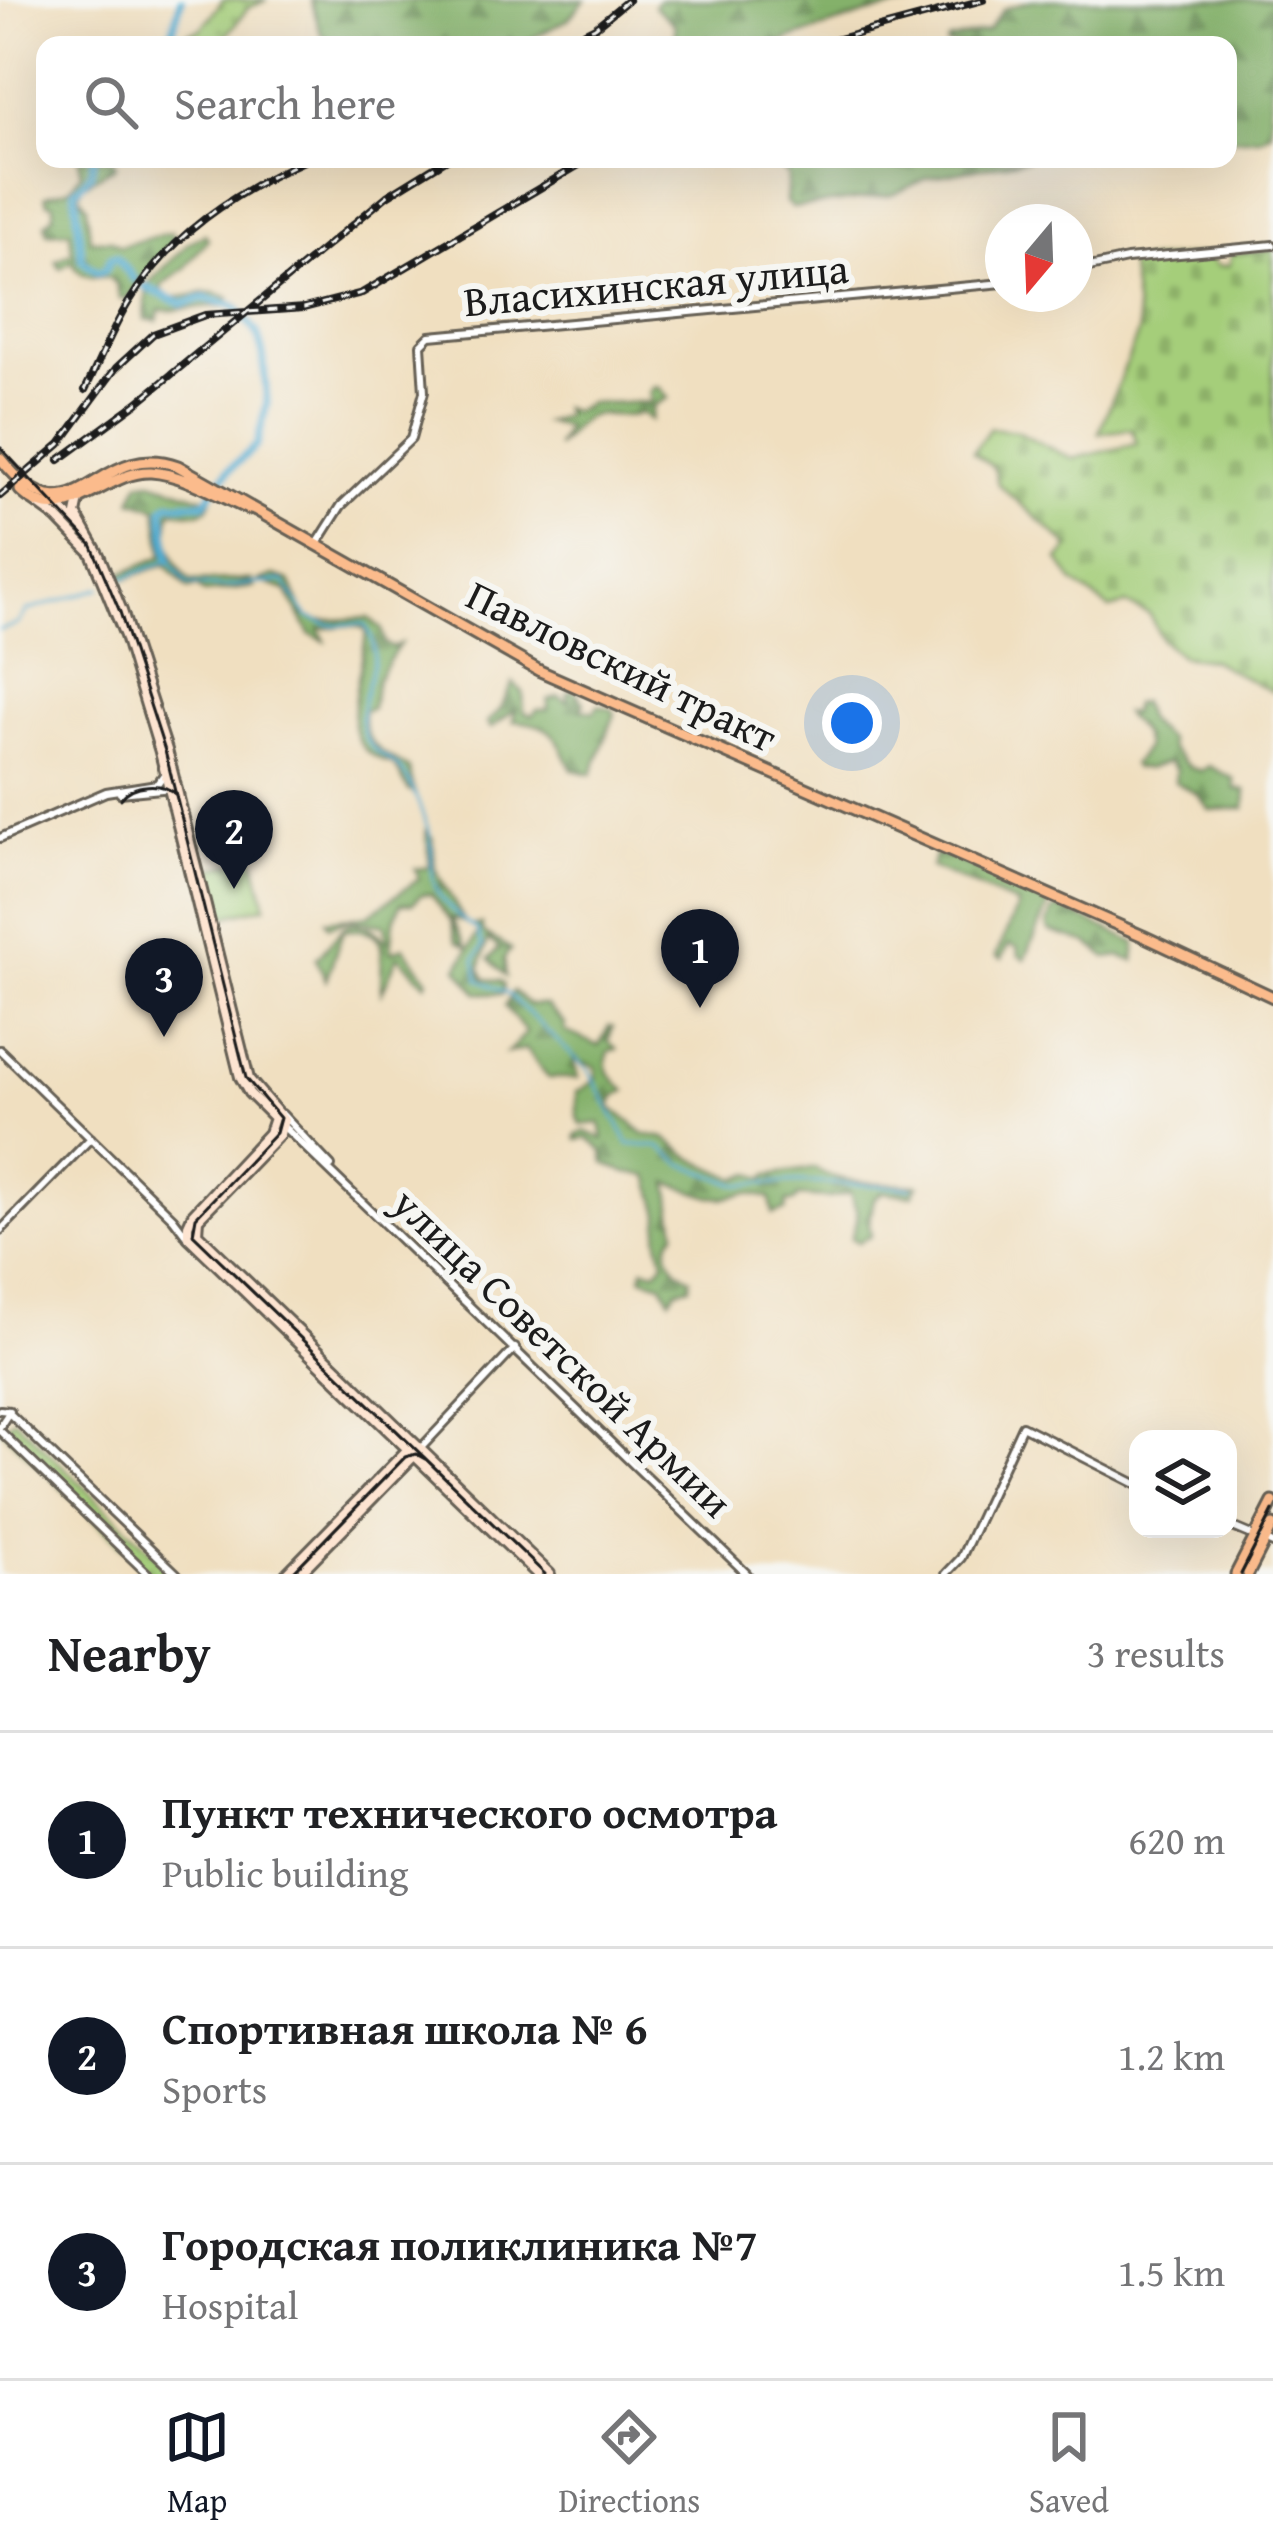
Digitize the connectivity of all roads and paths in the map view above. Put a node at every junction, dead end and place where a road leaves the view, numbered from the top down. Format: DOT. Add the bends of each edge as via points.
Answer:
graph roads {
  1 [pos="1273,245"];
  2 [pos="1093,266"];
  3 [pos="985,285"];
  4 [pos="0,460"];
  5 [pos="204,484"];
  6 [pos="79,500"];
  7 [pos="50,504"];
  8 [pos="88,537"];
  9 [pos="317,544"];
  10 [pos="106,580"];
  11 [pos="111,592"];
  12 [pos="168,783"];
  13 [pos="0,838"];
  14 [pos="1273,997"];
  15 [pos="0,1050"];
  16 [pos="280,1120"];
  17 [pos="91,1138"];
  18 [pos="196,1216"];
  19 [pos="173,1218"];
  20 [pos="187,1228"];
  21 [pos="0,1231"];
  22 [pos="194,1239"];
  23 [pos="515,1348"];
  24 [pos="0,1410"];
  25 [pos="10,1414"];
  26 [pos="0,1428"];
  27 [pos="414,1452"];
  28 [pos="1129,1480"];
  29 [pos="1273,1502"];
  30 [pos="113,1513"];
  31 [pos="1273,1525"];
  32 [pos="99,1528"];
  33 [pos="1237,1529"];
  34 [pos="1265,1540"];
  35 [pos="148,1574"];
  36 [pos="177,1574"];
  37 [pos="286,1574"];
  38 [pos="299,1574"];
  39 [pos="537,1574"];
  40 [pos="550,1574"];
  41 [pos="747,1574"];
  42 [pos="946,1574"];
  43 [pos="1236,1574"];
  44 [pos="1248,1574"];
  1 -- 2 [label="street"];
  3 -- 9 [label="street, Власихинская улица" via="430,336 421,346 423,401 407,445 341,506"];
  4 -- 7 [label="main road"];
  5 -- 6 [label="main road, Павловский тракт" via="142,472"];
  5 -- 7 [label="main road, Павловский тракт" via="172,464 146,460"];
  5 -- 9 [label="main road, Павловский тракт"];
  6 -- 7 [label="main road, Павловский тракт"];
  6 -- 8 [label="main road, улица Советской Армии" via="76,514"];
  7 -- 8 [label="main road"];
  7 -- 10 [label="main road, улица Советской Армии"];
  8 -- 10 [label="main road, улица Советской Армии"];
  9 -- 14 [label="main road, Павловский тракт" via="554,678"];
  10 -- 11 [label="main road, улица Советской Армии"];
  11 -- 12 [label="main road, улица Советской Армии"];
  11 -- 12 [label="main road, улица Советской Армии"];
  12 -- 13 [label="street" via="93,798"];
  12 -- 16 [label="main road, улица Советской Армии" via="241,1077"];
  15 -- 17 [label="street"];
  16 -- 18 [label="main road"];
  16 -- 23 [label="street, улица Советской Армии"];
  17 -- 19 [label="street"];
  17 -- 21 [label="street"];
  18 -- 20 [label="main road"];
  18 -- 22 [label="main road"];
  19 -- 20 [label="street"];
  19 -- 22 [label="street"];
  20 -- 22 [label="main road"];
  22 -- 27 [label="main road"];
  23 -- 27 [label="street"];
  23 -- 41 [label="street, улица Советской Армии"];
  24 -- 25 [label="street"];
  25 -- 26 [label="street"];
  25 -- 30 [label="street"];
  26 -- 32 [label="street"];
  27 -- 37 [label="main road"];
  27 -- 38 [label="main road"];
  27 -- 39 [label="main road"];
  27 -- 40 [label="main road"];
  28 -- 42 [label="street" via="1022,1426 961,1558"];
  29 -- 34 [label="main road"];
  30 -- 32 [label="street"];
  30 -- 36 [label="street"];
  31 -- 34 [label="main road"];
  32 -- 35 [label="street"];
  33 -- 34 [label="street"];
  34 -- 43 [label="main road"];
  34 -- 44 [label="main road"];
}
